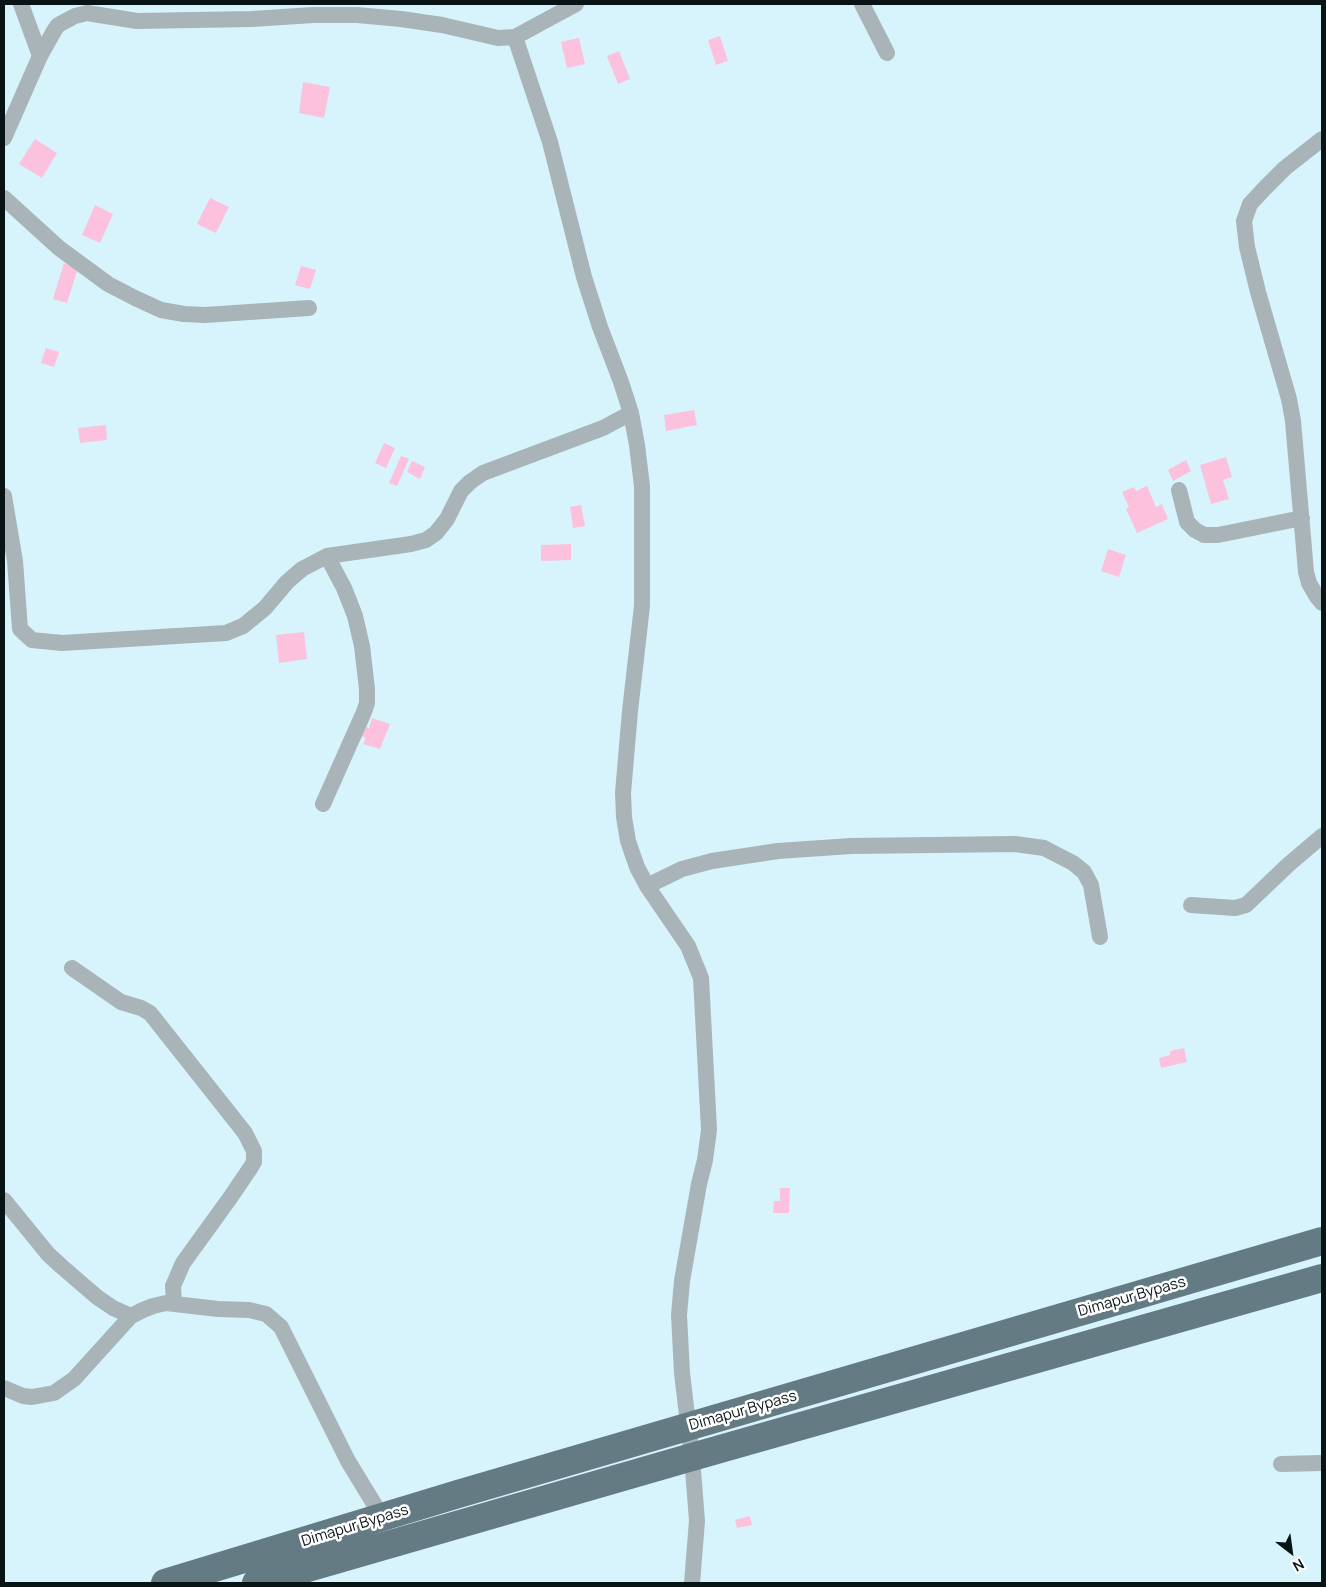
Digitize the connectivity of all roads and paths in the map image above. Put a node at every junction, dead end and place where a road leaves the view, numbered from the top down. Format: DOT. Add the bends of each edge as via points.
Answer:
graph roads {
  1 [pos="21,4"];
  2 [pos="576,4"];
  3 [pos="862,4"];
  4 [pos="273,10"];
  5 [pos="515,37"];
  6 [pos="886,53"];
  7 [pos="40,56"];
  8 [pos="4,138"];
  9 [pos="1322,138"];
  10 [pos="4,198"];
  11 [pos="309,308"];
  12 [pos="631,413"];
  13 [pos="1180,490"];
  14 [pos="4,496"];
  15 [pos="1302,518"];
  16 [pos="327,556"];
  17 [pos="1322,602"];
  18 [pos="323,804"];
  19 [pos="1322,836"];
  20 [pos="646,886"];
  21 [pos="1191,905"];
  22 [pos="1100,937"];
  23 [pos="72,968"];
  24 [pos="4,1200"];
  25 [pos="1322,1241"];
  26 [pos="1322,1278"];
  27 [pos="174,1304"];
  28 [pos="131,1316"];
  29 [pos="4,1388"];
  30 [pos="688,1427"];
  31 [pos="692,1457"];
  32 [pos="1322,1463"];
  33 [pos="1281,1464"];
  34 [pos="382,1517"];
  35 [pos="165,1583"];
  36 [pos="256,1583"];
  37 [pos="692,1583"];
  1 -- 7 [label="street"];
  2 -- 5 [label="street"];
  3 -- 6 [label="street"];
  4 -- 5 [label="street" via="401,19 498,38"];
  4 -- 7 [label="street" via="186,21 137,21 87,13 58,25"];
  5 -- 12 [label="street" via="550,142 584,277"];
  7 -- 8 [label="street"];
  9 -- 15 [label="street" via="1284,168 1265,188 1250,204 1244,221 1258,292 1293,420"];
  10 -- 11 [label="street" via="59,248 108,284 161,310 205,315"];
  12 -- 16 [label="street" via="603,428 483,473 461,492 447,519 426,540"];
  12 -- 20 [label="street" via="642,486 642,606 623,793 628,841"];
  13 -- 15 [label="street" via="1187,522 1204,535 1218,536"];
  14 -- 16 [label="street" via="15,561 20,629 32,640 62,643 226,633 242,626 265,608 302,569"];
  15 -- 17 [label="street" via="1306,572 1309,583"];
  16 -- 18 [label="street" via="355,616 362,646 367,703"];
  19 -- 21 [label="street" via="1246,905 1234,908"];
  20 -- 22 [label="street" via="682,869 712,861 778,851 851,846 1015,844 1044,848 1084,872 1091,885"];
  20 -- 30 [label="street" via="688,946 701,978 709,1130 679,1314"];
  23 -- 27 [label="street" via="120,1002 141,1008 155,1018 245,1133 254,1151 251,1167 183,1263 173,1286"];
  24 -- 28 [label="street" via="61,1266 97,1297"];
  25 -- 30 [label="highway, Dimapur Bypass"];
  26 -- 31 [label="highway, Dimapur Bypass"];
  27 -- 28 [label="street" via="153,1306"];
  27 -- 34 [label="street" via="258,1312 266,1314 282,1327 348,1461"];
  28 -- 29 [label="street" via="74,1379 54,1393 32,1398"];
  30 -- 31 [label="street"];
  30 -- 34 [label="highway, Dimapur Bypass"];
  31 -- 36 [label="highway, Dimapur Bypass"];
  31 -- 37 [label="street" via="697,1520"];
  32 -- 33 [label="street"];
  34 -- 35 [label="highway, Dimapur Bypass"];
}
